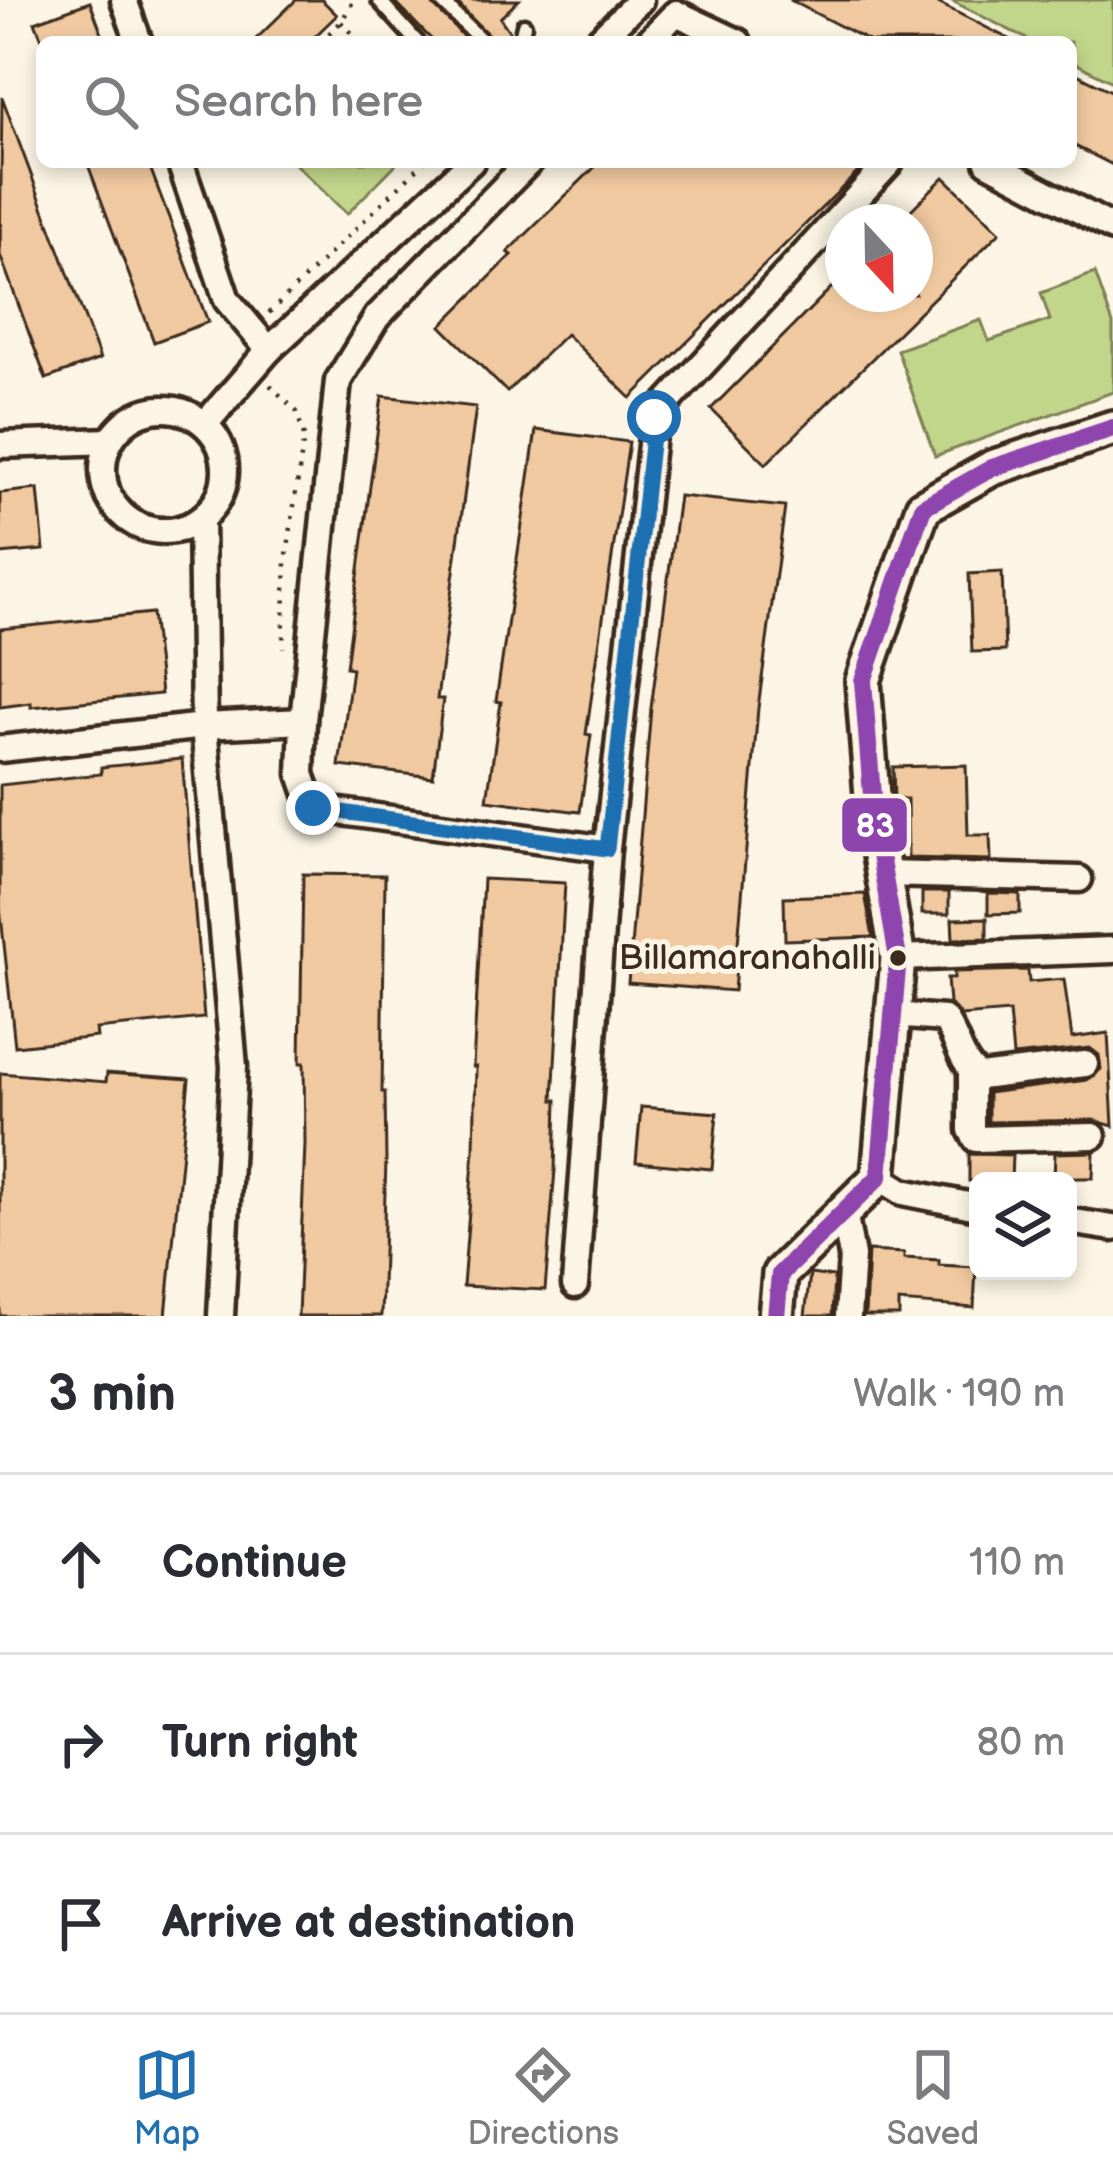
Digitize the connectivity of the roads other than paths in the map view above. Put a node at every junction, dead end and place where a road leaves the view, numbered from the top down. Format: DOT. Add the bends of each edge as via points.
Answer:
graph roads {
  1 [pos="124,0"];
  2 [pos="377,0"];
  3 [pos="440,0"];
  4 [pos="640,0"];
  5 [pos="524,25"];
  6 [pos="137,36"];
  7 [pos="411,36"];
  8 [pos="478,36"];
  9 [pos="521,36"];
  10 [pos="603,36"];
  11 [pos="654,36"];
  12 [pos="725,36"];
  13 [pos="182,168"];
  14 [pos="465,168"];
  15 [pos="524,168"];
  16 [pos="884,168"];
  17 [pos="999,168"];
  18 [pos="1113,228"];
  19 [pos="269,350"];
  20 [pos="205,424"];
  21 [pos="1113,428"];
  22 [pos="110,441"];
  23 [pos="0,445"];
  24 [pos="201,520"];
  25 [pos="303,721"];
  26 [pos="204,726"];
  27 [pos="0,749"];
  28 [pos="607,849"];
  29 [pos="883,874"];
  30 [pos="1078,879"];
  31 [pos="1113,950"];
  32 [pos="898,958"];
  33 [pos="893,1015"];
  34 [pos="1085,1064"];
  35 [pos="971,1072"];
  36 [pos="1094,1136"];
  37 [pos="879,1177"];
  38 [pos="969,1205"];
  39 [pos="844,1211"];
  40 [pos="1077,1222"];
  41 [pos="1113,1228"];
  42 [pos="575,1285"];
  43 [pos="221,1316"];
  44 [pos="776,1316"];
  45 [pos="848,1316"];
  1 -- 6 [label="street"];
  2 -- 7 [label="lane"];
  3 -- 8 [label="lane"];
  4 -- 10 [label="street"];
  5 -- 9 [label="lane"];
  11 -- 12 [label="street" via="676,14"];
  13 -- 19 [label="street" via="227,300"];
  14 -- 19 [label="street"];
  15 -- 25 [label="street" via="376,317 338,381"];
  16 -- 28 [label="street" via="654,417"];
  17 -- 18 [label="street"];
  19 -- 20 [label="street"];
  20 -- 22 [label="street" via="181,411 153,410 128,420"];
  20 -- 24 [label="street" via="226,472 219,499"];
  21 -- 29 [label="street" via="992,468 923,507 863,681"];
  22 -- 23 [label="street"];
  22 -- 24 [label="street" via="105,481 124,517 148,529"];
  24 -- 26 [label="street"];
  25 -- 26 [label="street"];
  25 -- 28 [label="street" via="301,774 313,808"];
  26 -- 27 [label="street"];
  26 -- 43 [label="street" via="233,1067"];
  28 -- 42 [label="street"];
  29 -- 30 [label="street"];
  29 -- 32 [label="street"];
  31 -- 32 [label="street"];
  32 -- 33 [label="street"];
  33 -- 35 [label="street" via="944,1019"];
  33 -- 37 [label="street"];
  34 -- 35 [label="street"];
  35 -- 36 [label="street" via="976,1138"];
  37 -- 38 [label="street" via="903,1192"];
  37 -- 39 [label="street"];
  39 -- 44 [label="street" via="780,1274"];
  39 -- 45 [label="street" via="852,1256"];
  40 -- 41 [label="street"];
}
